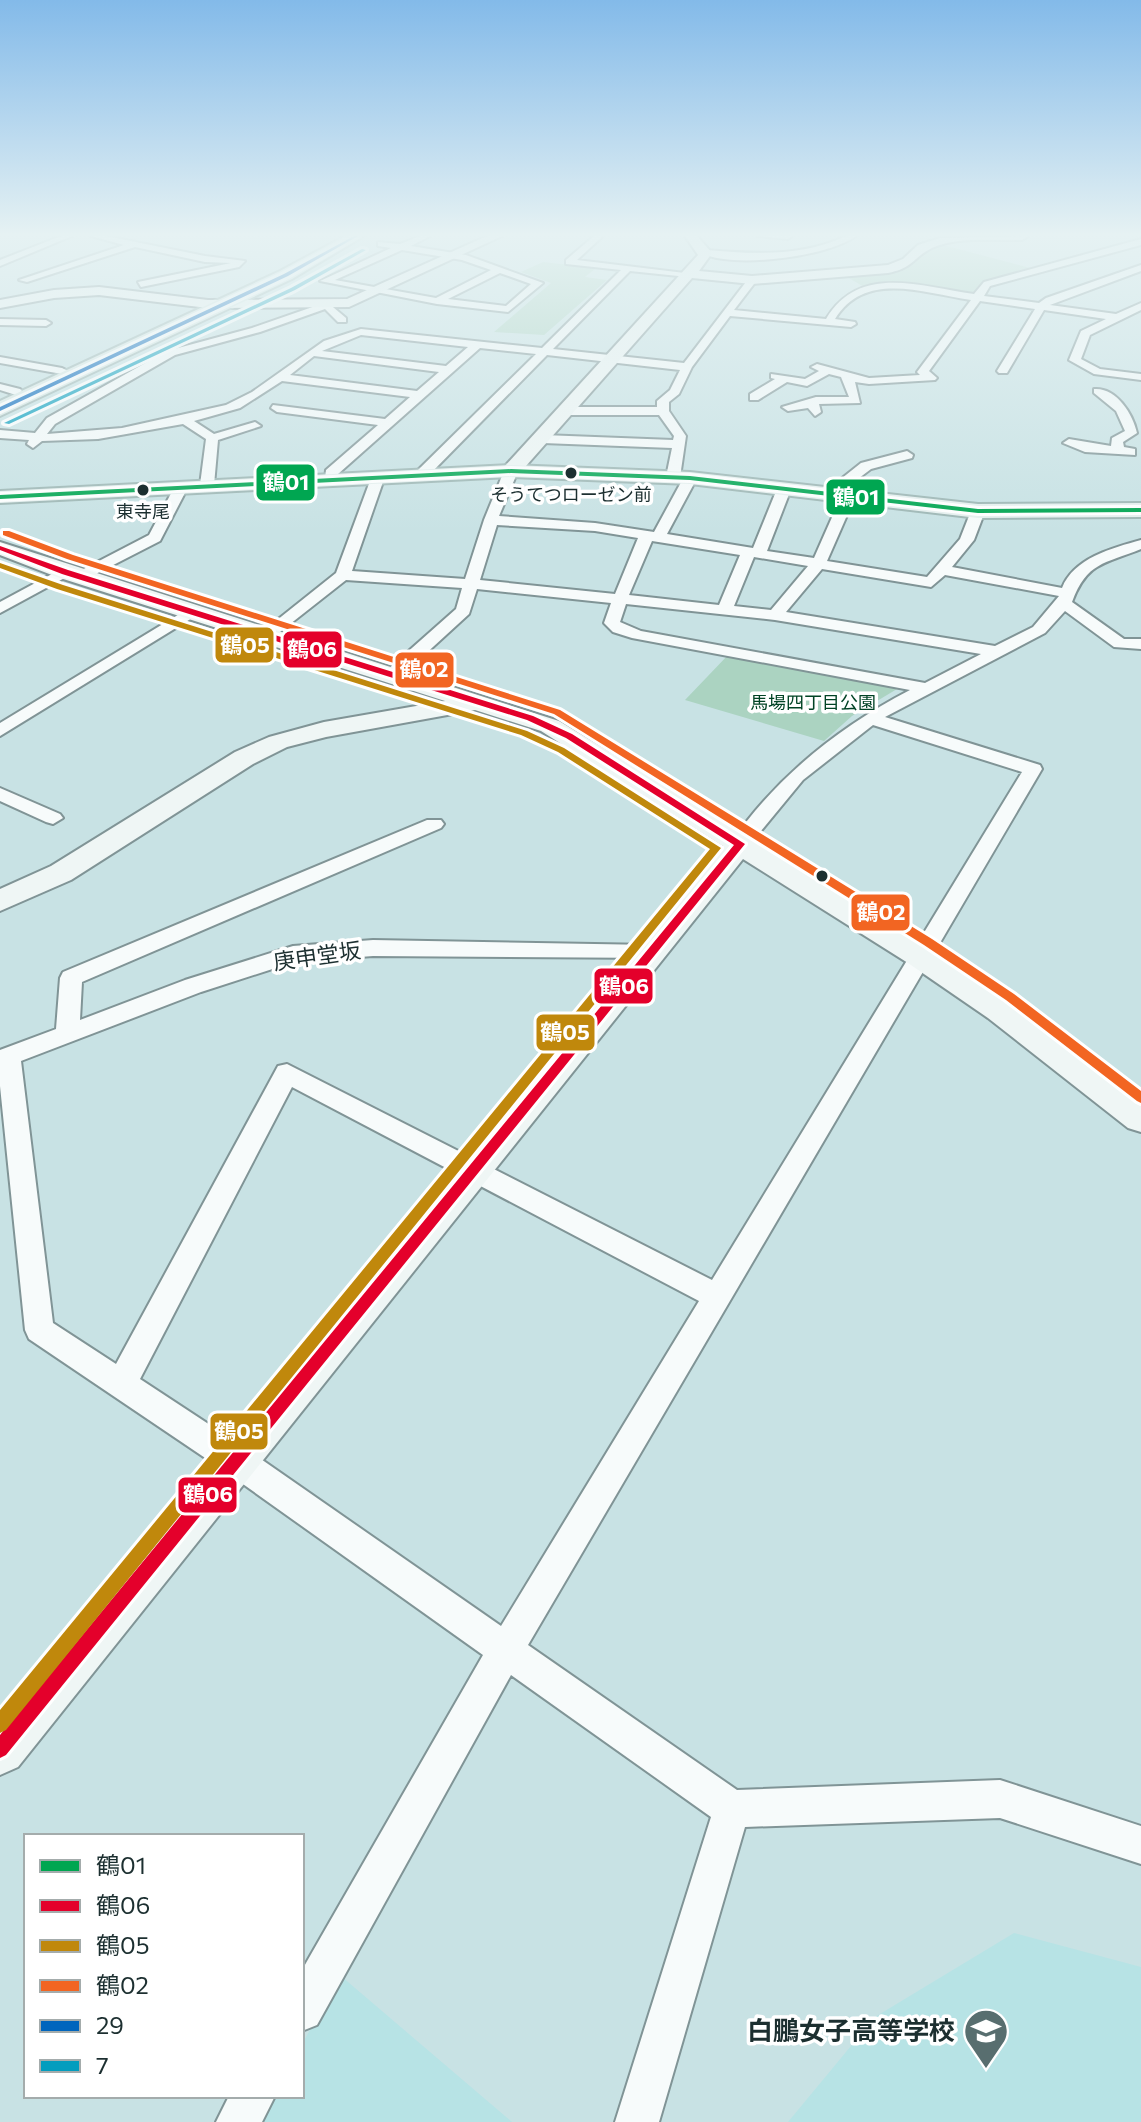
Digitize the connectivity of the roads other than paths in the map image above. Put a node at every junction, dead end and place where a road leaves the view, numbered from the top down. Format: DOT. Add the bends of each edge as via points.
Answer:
graph roads {
  1 [pos="145,335"];
  2 [pos="152,335"];
  3 [pos="237,335"];
  4 [pos="347,335"];
  5 [pos="397,335"];
  6 [pos="559,335"];
  7 [pos="634,335"];
  8 [pos="712,335"];
  9 [pos="950,335"];
  10 [pos="1024,335"];
  11 [pos="1084,335"];
  12 [pos="479,343"];
  13 [pos="543,350"];
  14 [pos="313,353"];
  15 [pos="613,358"];
  16 [pos="0,360"];
  17 [pos="687,367"];
  18 [pos="449,370"];
  19 [pos="62,371"];
  20 [pos="1003,371"];
  21 [pos="279,377"];
  22 [pos="1141,377"];
  23 [pos="849,378"];
  24 [pos="1098,391"];
  25 [pos="5,393"];
  26 [pos="739,394"];
  27 [pos="421,395"];
  28 [pos="788,407"];
  29 [pos="277,408"];
  30 [pos="0,409"];
  31 [pos="568,411"];
  32 [pos="663,411"];
  33 [pos="184,419"];
  34 [pos="389,423"];
  35 [pos="255,426"];
  36 [pos="0,434"];
  37 [pos="212,438"];
  38 [pos="543,439"];
  39 [pos="36,440"];
  40 [pos="1069,443"];
  41 [pos="679,444"];
  42 [pos="907,455"];
  43 [pos="511,471"];
  44 [pos="422,474"];
  45 [pos="378,476"];
  46 [pos="681,478"];
  47 [pos="332,479"];
  48 [pos="207,485"];
  49 [pos="181,487"];
  50 [pos="784,489"];
  51 [pos="839,495"];
  52 [pos="0,497"];
  53 [pos="1141,510"];
  54 [pos="978,511"];
  55 [pos="491,520"];
  56 [pos="653,536"];
  57 [pos="1141,544"];
  58 [pos="0,548"];
  59 [pos="754,553"];
  60 [pos="819,563"];
  61 [pos="942,570"];
  62 [pos="72,575"];
  63 [pos="343,575"];
  64 [pos="471,584"];
  65 [pos="1065,598"];
  66 [pos="620,599"];
  67 [pos="0,608"];
  68 [pos="725,609"];
  69 [pos="191,612"];
  70 [pos="775,615"];
  71 [pos="265,636"];
  72 [pos="1141,644"];
  73 [pos="1001,652"];
  74 [pos="392,675"];
  75 [pos="927,688"];
  76 [pos="479,703"];
  77 [pos="870,718"];
  78 [pos="0,731"];
  79 [pos="0,794"];
  80 [pos="53,818"];
  81 [pos="434,824"];
  82 [pos="740,844"];
  83 [pos="0,901"];
  84 [pos="652,953"];
  85 [pos="919,955"];
  86 [pos="67,1033"];
  87 [pos="4,1058"];
  88 [pos="1141,1118"];
  89 [pos="474,1170"];
  90 [pos="718,1297"];
  91 [pos="122,1383"];
  92 [pos="237,1461"];
  93 [pos="505,1651"];
  94 [pos="0,1749"];
  95 [pos="732,1809"];
  96 [pos="1141,1845"];
  97 [pos="304,2006"];
  98 [pos="252,2098"];
  99 [pos="238,2122"];
  100 [pos="637,2122"];
  1 -- 19 [label="highway"];
  2 -- 30 [label="highway"];
  3 -- 39 [label="street" via="171,353 51,421"];
  4 -- 14 [label="street"];
  5 -- 12 [label="street"];
  6 -- 13 [label="street"];
  7 -- 15 [label="street"];
  8 -- 17 [label="street"];
  9 -- 23 [label="street" via="923,372 931,378"];
  10 -- 20 [label="street"];
  11 -- 22 [label="street" via="1075,360 1082,366"];
  12 -- 13 [label="street"];
  12 -- 18 [label="street"];
  13 -- 15 [label="street"];
  13 -- 44 [label="street"];
  14 -- 18 [label="street"];
  14 -- 21 [label="street"];
  15 -- 17 [label="street"];
  15 -- 31 [label="street"];
  16 -- 19 [label="street"];
  17 -- 32 [label="street" via="675,392 663,401"];
  18 -- 27 [label="street"];
  19 -- 25 [label="highway"];
  21 -- 27 [label="street"];
  21 -- 33 [label="street" via="246,403"];
  23 -- 26 [label="street" via="822,369 807,383 781,377 759,399"];
  23 -- 28 [label="street" via="856,400"];
  24 -- 40 [label="street" via="1111,398 1129,421 1131,433 1116,441 1124,451"];
  27 -- 34 [label="street"];
  29 -- 34 [label="street"];
  31 -- 32 [label="street"];
  31 -- 38 [label="street"];
  32 -- 41 [label="street" via="680,436"];
  33 -- 37 [label="street"];
  33 -- 39 [label="street" via="133,432"];
  34 -- 47 [label="street" via="331,473"];
  35 -- 37 [label="street"];
  36 -- 39 [label="street"];
  37 -- 48 [label="street"];
  38 -- 41 [label="street"];
  38 -- 43 [label="street"];
  41 -- 46 [label="street"];
  42 -- 51 [label="street" via="866,466"];
  43 -- 44 [label="main road"];
  43 -- 46 [label="main road"];
  43 -- 55 [label="street"];
  44 -- 45 [label="main road"];
  45 -- 47 [label="main road"];
  45 -- 63 [label="street"];
  46 -- 50 [label="main road"];
  46 -- 56 [label="street"];
  47 -- 48 [label="main road"];
  48 -- 49 [label="main road"];
  49 -- 52 [label="main road"];
  49 -- 62 [label="street" via="155,538"];
  50 -- 51 [label="main road"];
  50 -- 59 [label="street"];
  51 -- 54 [label="main road"];
  51 -- 60 [label="street"];
  53 -- 54 [label="main road"];
  54 -- 61 [label="street" via="967,540"];
  55 -- 56 [label="street"];
  55 -- 64 [label="street"];
  56 -- 59 [label="street"];
  56 -- 66 [label="street"];
  57 -- 65 [label="street" via="1085,566"];
  58 -- 62 [label="street"];
  59 -- 60 [label="street"];
  59 -- 68 [label="street"];
  60 -- 61 [label="street" via="931,582"];
  60 -- 70 [label="street"];
  61 -- 65 [label="street"];
  62 -- 67 [label="street"];
  62 -- 69 [label="street"];
  63 -- 64 [label="street"];
  63 -- 71 [label="street"];
  64 -- 66 [label="street"];
  64 -- 74 [label="street" via="463,611"];
  65 -- 72 [label="street" via="1120,644"];
  65 -- 73 [label="street" via="1039,630"];
  66 -- 68 [label="street"];
  66 -- 75 [label="street" via="612,623 626,632"];
  68 -- 70 [label="street"];
  69 -- 71 [label="street"];
  69 -- 78 [label="street"];
  70 -- 73 [label="street"];
  71 -- 74 [label="street"];
  73 -- 75 [label="street"];
  74 -- 76 [label="street"];
  75 -- 77 [label="street"];
  76 -- 82 [label="street" via="560,731"];
  76 -- 83 [label="street" via="278,742 61,873"];
  77 -- 82 [label="street" via="796,776"];
  77 -- 85 [label="street" via="1033,769"];
  79 -- 80 [label="street"];
  81 -- 86 [label="street" via="71,978"];
  82 -- 84 [label="street"];
  82 -- 85 [label="street"];
  84 -- 86 [label="street, 庚申堂坂" via="373,948 293,954"];
  84 -- 89 [label="street"];
  85 -- 88 [label="street"];
  85 -- 90 [label="street"];
  86 -- 87 [label="street, 庚申堂坂"];
  87 -- 91 [label="street" via="39,1330"];
  89 -- 90 [label="street"];
  89 -- 91 [label="street" via="287,1073"];
  89 -- 92 [label="street"];
  90 -- 93 [label="street"];
  91 -- 92 [label="street"];
  92 -- 93 [label="street"];
  92 -- 94 [label="street"];
  93 -- 95 [label="street"];
  93 -- 97 [label="street"];
  95 -- 96 [label="street" via="1000,1799"];
  95 -- 100 [label="street"];
  98 -- 99 [label="street"];
}
